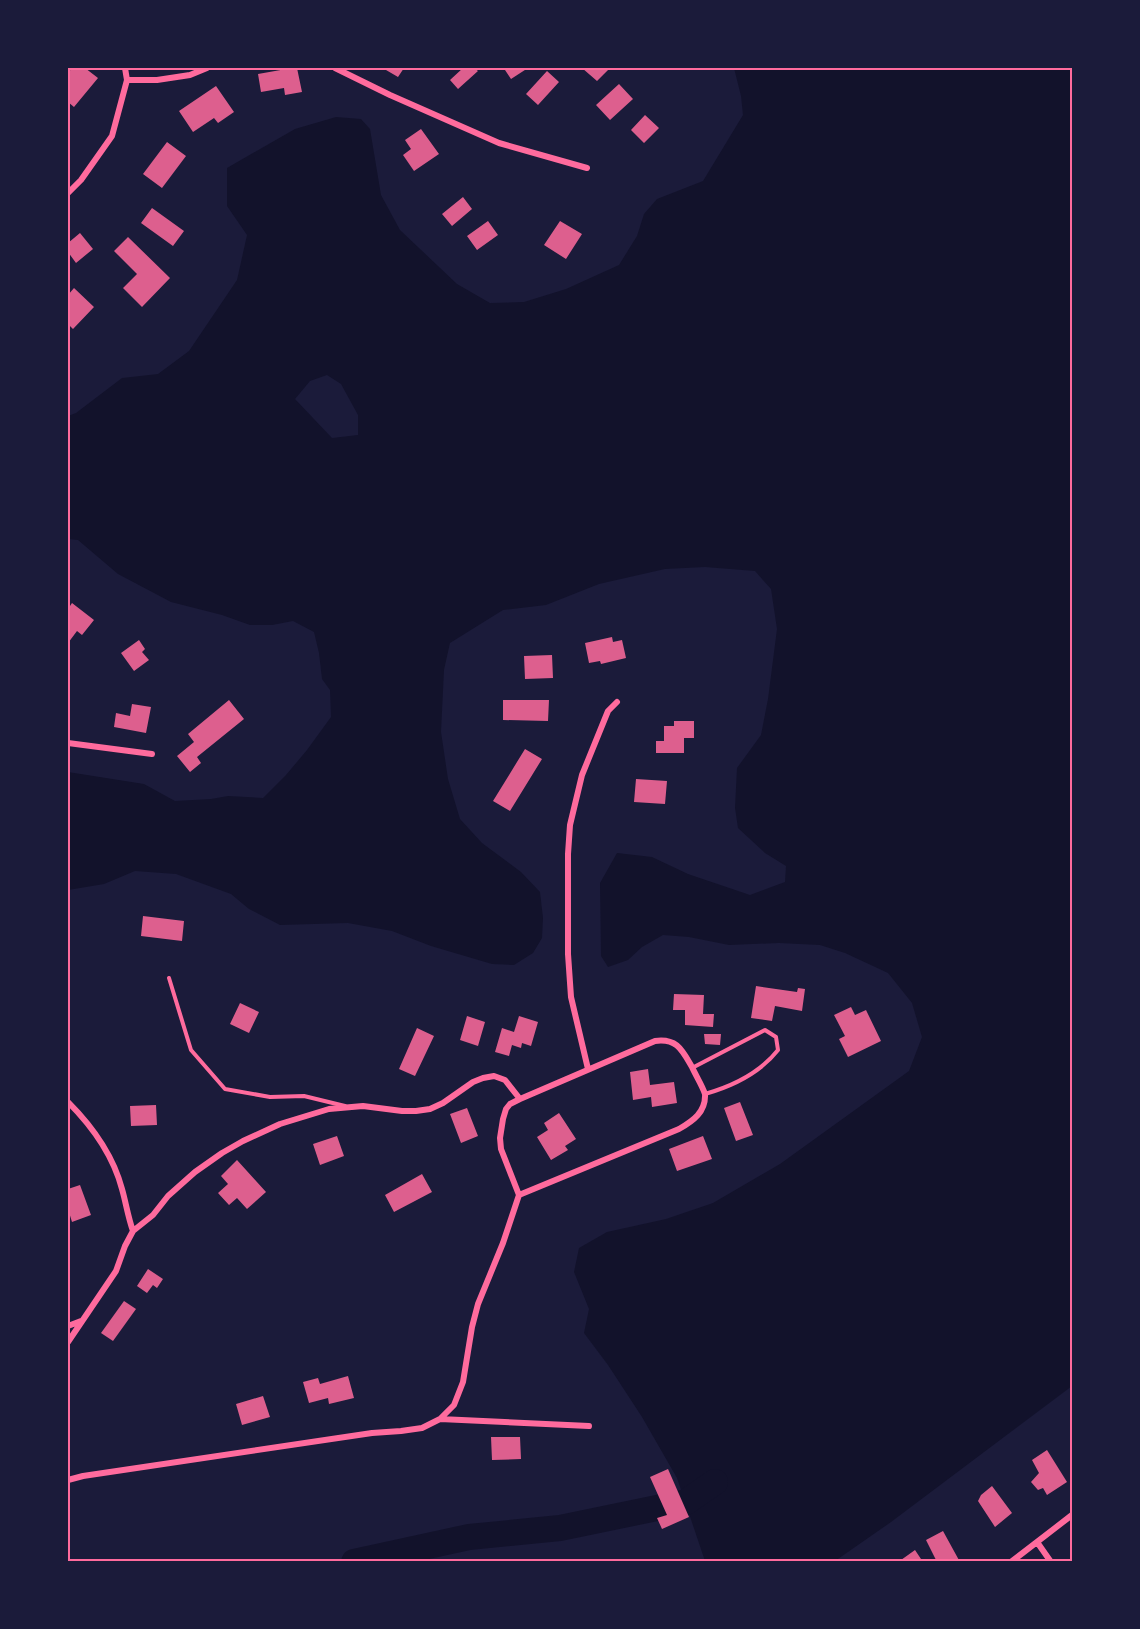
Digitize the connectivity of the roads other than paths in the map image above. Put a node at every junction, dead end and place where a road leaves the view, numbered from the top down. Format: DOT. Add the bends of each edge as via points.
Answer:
graph roads {
  1 [pos="125,68"];
  2 [pos="207,68"];
  3 [pos="335,68"];
  4 [pos="127,80"];
  5 [pos="587,168"];
  6 [pos="68,193"];
  7 [pos="617,702"];
  8 [pos="68,743"];
  9 [pos="152,754"];
  10 [pos="169,978"];
  11 [pos="692,1068"];
  12 [pos="588,1069"];
  13 [pos="705,1094"];
  14 [pos="520,1099"];
  15 [pos="68,1102"];
  16 [pos="345,1106"];
  17 [pos="519,1195"];
  18 [pos="133,1231"];
  19 [pos="81,1320"];
  20 [pos="68,1326"];
  21 [pos="68,1342"];
  22 [pos="441,1419"];
  23 [pos="589,1426"];
  24 [pos="68,1480"];
  25 [pos="1072,1515"];
  26 [pos="1037,1542"];
  27 [pos="1011,1562"];
  28 [pos="1051,1562"];
  1 -- 4 [label="street"];
  2 -- 4 [label="street" via="157,80"];
  3 -- 5 [label="street" via="499,143"];
  4 -- 6 [label="street" via="112,136"];
  7 -- 12 [label="street" via="608,711 582,776 570,825 571,997"];
  8 -- 9 [label="street"];
  10 -- 16 [label="lane" via="191,1050 225,1089 270,1097 304,1096"];
  11 -- 12 [label="street" via="678,1045 663,1040"];
  11 -- 13 [label="street"];
  11 -- 13 [label="lane" via="765,1030 776,1037 778,1050 770,1061 746,1077"];
  12 -- 14 [label="street"];
  13 -- 17 [label="street" via="706,1101 698,1115 679,1129"];
  14 -- 16 [label="street" via="505,1080 494,1076 473,1082 430,1109"];
  14 -- 17 [label="street" via="506,1109 500,1138"];
  15 -- 18 [label="street" via="111,1157"];
  16 -- 18 [label="street" via="280,1124 222,1153 195,1172"];
  17 -- 22 [label="street" via="478,1304 463,1382 454,1406"];
  18 -- 19 [label="street" via="116,1271"];
  19 -- 20 [label="street"];
  19 -- 21 [label="street"];
  22 -- 23 [label="street"];
  22 -- 24 [label="street" via="422,1428"];
  25 -- 26 [label="street"];
  26 -- 27 [label="street"];
  26 -- 28 [label="street"];
}
